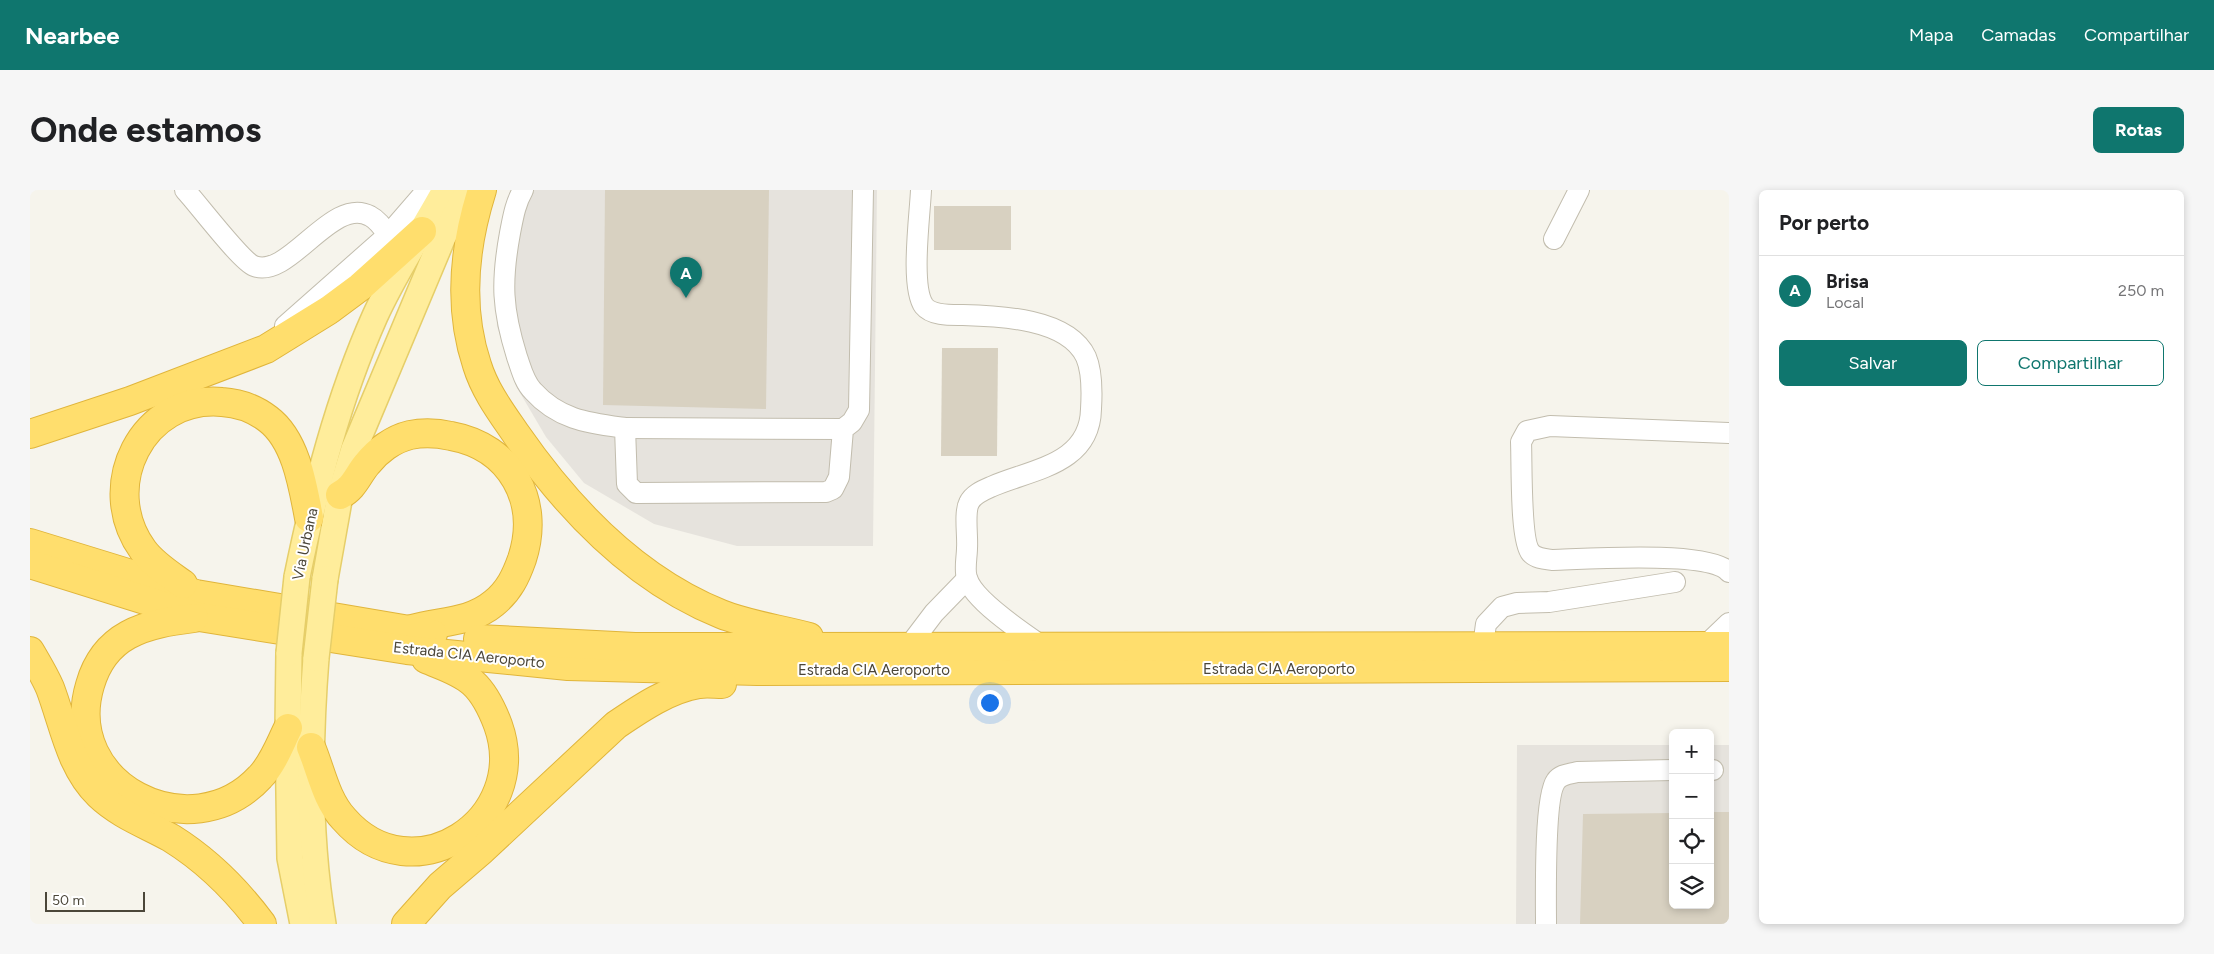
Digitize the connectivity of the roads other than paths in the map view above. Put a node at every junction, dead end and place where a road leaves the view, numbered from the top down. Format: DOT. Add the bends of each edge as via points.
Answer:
graph roads {
  1 [pos="185,190"];
  2 [pos="427,190"];
  3 [pos="445,190"];
  4 [pos="468,190"];
  5 [pos="482,190"];
  6 [pos="523,190"];
  7 [pos="863,190"];
  8 [pos="921,190"];
  9 [pos="1579,190"];
  10 [pos="422,231"];
  11 [pos="388,235"];
  12 [pos="1554,239"];
  13 [pos="266,349"];
  14 [pos="625,428"];
  15 [pos="843,429"];
  16 [pos="30,434"];
  17 [pos="1729,434"];
  18 [pos="340,495"];
  19 [pos="309,518"];
  20 [pos="30,543"];
  21 [pos="30,564"];
  22 [pos="1729,572"];
  23 [pos="967,578"];
  24 [pos="1676,582"];
  25 [pos="197,606"];
  26 [pos="1729,623"];
  27 [pos="407,640"];
  28 [pos="847,646"];
  29 [pos="909,646"];
  30 [pos="1042,646"];
  31 [pos="1483,646"];
  32 [pos="1717,646"];
  33 [pos="30,651"];
  34 [pos="1729,667"];
  35 [pos="1138,669"];
  36 [pos="288,728"];
  37 [pos="311,747"];
  38 [pos="1669,770"];
  39 [pos="262,924"];
  40 [pos="303,924"];
  41 [pos="323,924"];
  42 [pos="406,924"];
  43 [pos="1546,924"];
  1 -- 11 [label="lane" via="246,262 261,268 283,261 328,224 350,214 362,212 369,215"];
  2 -- 11 [label="lane"];
  3 -- 10 [label="main road, Via Urbana"];
  4 -- 18 [label="main road, Via Urbana" via="443,237 354,449"];
  5 -- 28 [label="highway" via="470,234 465,286 475,358 495,404 556,487 599,534 631,562 690,599 722,614"];
  6 -- 14 [label="lane" via="514,208 504,267 503,297 506,322 522,372 532,390 549,406 578,422"];
  7 -- 15 [label="lane" via="859,410"];
  8 -- 23 [label="lane" via="917,286 924,306 942,314 1003,316 1051,329 1074,340 1089,366 1092,410 1085,439 1076,450 1047,466 988,488 969,502"];
  9 -- 12 [label="lane"];
  10 -- 13 [label="highway" via="360,287"];
  10 -- 19 [label="main road, Via Urbana" via="404,259 354,367"];
  11 -- 13 [label="lane" via="281,330"];
  13 -- 16 [label="highway" via="130,401"];
  14 -- 15 [label="lane"];
  14 -- 15 [label="lane" via="627,484 636,493 826,492 833,489 839,477"];
  17 -- 22 [label="lane" via="1550,426 1527,431 1521,442 1524,534 1531,553 1540,559 1660,558 1713,563"];
  18 -- 27 [label="highway" via="352,486 381,450 409,435 428,432 479,444 501,460 524,496 528,512 528,542 517,575 506,592 493,604 465,619"];
  18 -- 37 [label="main road, Via Urbana, bridge" via="325,579"];
  19 -- 25 [label="highway" via="294,458 269,419 252,409 214,401 186,406 156,422 130,459 124,479 126,512 136,538 151,559"];
  19 -- 36 [label="main road, Via Urbana, bridge" via="297,577 289,654"];
  20 -- 25 [label="highway, Estrada CIA Aeroporto"];
  21 -- 25 [label="highway, Estrada CIA Aeroporto"];
  23 -- 29 [label="lane"];
  23 -- 30 [label="lane" via="992,609"];
  24 -- 31 [label="lane" via="1502,607 1486,624"];
  25 -- 27 [label="highway, Estrada CIA Aeroporto"];
  25 -- 36 [label="highway" via="128,635 106,653 92,678 86,707 91,746 99,762 130,794 145,802 182,810 198,809 249,789 271,764"];
  26 -- 32 [label="lane"];
  27 -- 28 [label="highway, Estrada CIA Aeroporto" via="476,639 635,647"];
  27 -- 35 [label="highway, Estrada CIA Aeroporto" via="568,666 717,670"];
  27 -- 37 [label="highway" via="473,683 493,710 504,745 504,758 499,788 484,817 460,838 445,846 421,852 386,848 367,840 342,818 330,798"];
  28 -- 29 [label="highway, Estrada CIA Aeroporto"];
  29 -- 30 [label="highway, Estrada CIA Aeroporto"];
  30 -- 31 [label="highway, Estrada CIA Aeroporto"];
  31 -- 32 [label="highway, Estrada CIA Aeroporto"];
  33 -- 39 [label="highway" via="49,686 74,760 98,794 118,811 169,837 205,861"];
  34 -- 35 [label="highway, Estrada CIA Aeroporto"];
  35 -- 42 [label="highway" via="1083,678 699,684 675,692 616,724 440,886"];
  36 -- 40 [label="main road, Via Urbana" via="290,858"];
  37 -- 41 [label="main road, Via Urbana" via="312,819"];
  38 -- 43 [label="lane" via="1577,772 1556,780 1550,795 1545,875"];
}
